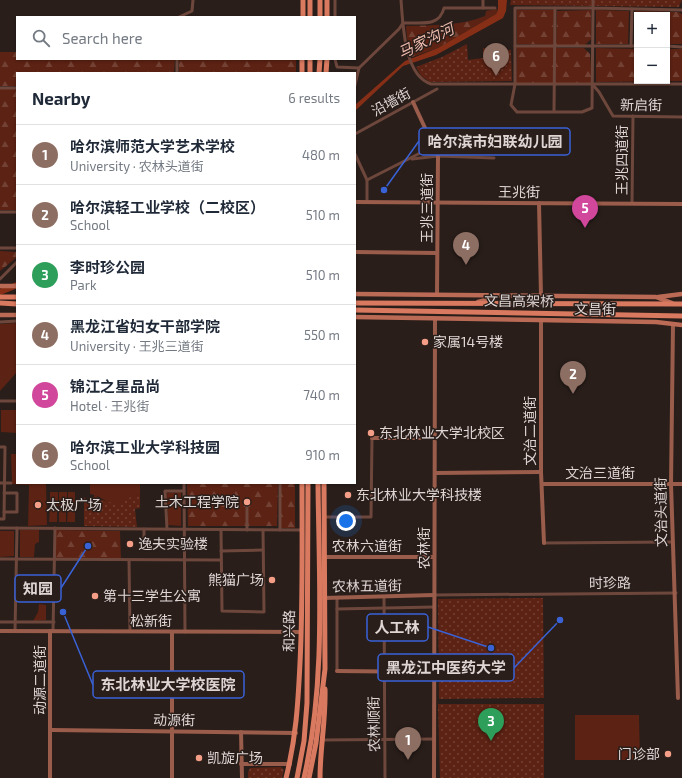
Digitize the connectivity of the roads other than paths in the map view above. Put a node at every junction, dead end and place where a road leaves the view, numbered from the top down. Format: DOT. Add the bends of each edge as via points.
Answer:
graph roads {
  1 [pos="193,0"];
  2 [pos="303,0"];
  3 [pos="310,0"];
  4 [pos="320,0"];
  5 [pos="327,0"];
  6 [pos="335,0"];
  7 [pos="401,0"];
  8 [pos="483,0"];
  9 [pos="593,0"];
  10 [pos="483,8"];
  11 [pos="495,8"];
  12 [pos="555,8"];
  13 [pos="593,8"];
  14 [pos="632,9"];
  15 [pos="682,9"];
  16 [pos="181,16"];
  17 [pos="303,16"];
  18 [pos="310,16"];
  19 [pos="320,16"];
  20 [pos="327,16"];
  21 [pos="335,16"];
  22 [pos="403,23"];
  23 [pos="515,46"];
  24 [pos="554,46"];
  25 [pos="593,46"];
  26 [pos="631,46"];
  27 [pos="670,46"];
  28 [pos="682,46"];
  29 [pos="177,60"];
  30 [pos="304,60"];
  31 [pos="310,60"];
  32 [pos="320,60"];
  33 [pos="327,60"];
  34 [pos="335,60"];
  35 [pos="359,68"];
  36 [pos="176,72"];
  37 [pos="302,72"];
  38 [pos="310,72"];
  39 [pos="319,72"];
  40 [pos="326,72"];
  41 [pos="356,81"];
  42 [pos="515,84"];
  43 [pos="682,84"];
  44 [pos="554,85"];
  45 [pos="593,85"];
  46 [pos="0,88"];
  47 [pos="16,88"];
  48 [pos="437,89"];
  49 [pos="413,102"];
  50 [pos="554,111"];
  51 [pos="633,116"];
  52 [pos="682,117"];
  53 [pos="356,133"];
  54 [pos="434,146"];
  55 [pos="356,156"];
  56 [pos="438,156"];
  57 [pos="494,158"];
  58 [pos="412,159"];
  59 [pos="367,180"];
  60 [pos="356,202"];
  61 [pos="368,202"];
  62 [pos="438,202"];
  63 [pos="538,203"];
  64 [pos="632,203"];
  65 [pos="682,204"];
  66 [pos="0,212"];
  67 [pos="16,212"];
  68 [pos="0,248"];
  69 [pos="16,248"];
  70 [pos="356,252"];
  71 [pos="437,253"];
  72 [pos="16,263"];
  73 [pos="0,279"];
  74 [pos="0,286"];
  75 [pos="16,286"];
  76 [pos="356,294"];
  77 [pos="682,294"];
  78 [pos="436,295"];
  79 [pos="499,296"];
  80 [pos="541,296"];
  81 [pos="0,297"];
  82 [pos="656,297"];
  83 [pos="16,298"];
  84 [pos="356,302"];
  85 [pos="0,304"];
  86 [pos="16,304"];
  87 [pos="473,304"];
  88 [pos="674,304"];
  89 [pos="682,304"];
  90 [pos="356,312"];
  91 [pos="474,313"];
  92 [pos="0,315"];
  93 [pos="16,315"];
  94 [pos="673,316"];
  95 [pos="682,316"];
  96 [pos="356,318"];
  97 [pos="435,319"];
  98 [pos="499,319"];
  99 [pos="542,320"];
  100 [pos="16,321"];
  101 [pos="0,322"];
  102 [pos="656,322"];
  103 [pos="673,325"];
  104 [pos="682,325"];
  105 [pos="0,400"];
  106 [pos="16,401"];
  107 [pos="372,438"];
  108 [pos="435,438"];
  109 [pos="0,447"];
  110 [pos="541,472"];
  111 [pos="435,473"];
  112 [pos="2,483"];
  113 [pos="11,483"];
  114 [pos="184,484"];
  115 [pos="280,484"];
  116 [pos="302,484"];
  117 [pos="308,484"];
  118 [pos="318,484"];
  119 [pos="324,484"];
  120 [pos="542,484"];
  121 [pos="671,484"];
  122 [pos="682,484"];
  123 [pos="184,491"];
  124 [pos="4,493"];
  125 [pos="247,507"];
  126 [pos="4,512"];
  127 [pos="324,517"];
  128 [pos="0,519"];
  129 [pos="0,528"];
  130 [pos="17,528"];
  131 [pos="55,528"];
  132 [pos="144,529"];
  133 [pos="167,529"];
  134 [pos="185,529"];
  135 [pos="221,530"];
  136 [pos="247,530"];
  137 [pos="263,530"];
  138 [pos="280,530"];
  139 [pos="302,530"];
  140 [pos="672,542"];
  141 [pos="544,543"];
  142 [pos="144,548"];
  143 [pos="263,550"];
  144 [pos="221,551"];
  145 [pos="324,556"];
  146 [pos="434,557"];
  147 [pos="0,559"];
  148 [pos="16,560"];
  149 [pos="54,560"];
  150 [pos="129,560"];
  151 [pos="184,560"];
  152 [pos="221,560"];
  153 [pos="676,593"];
  154 [pos="434,595"];
  155 [pos="384,597"];
  156 [pos="324,598"];
  157 [pos="337,598"];
  158 [pos="434,607"];
  159 [pos="384,608"];
  160 [pos="337,609"];
  161 [pos="0,622"];
  162 [pos="15,622"];
  163 [pos="54,622"];
  164 [pos="301,629"];
  165 [pos="0,631"];
  166 [pos="15,631"];
  167 [pos="52,631"];
  168 [pos="130,632"];
  169 [pos="172,632"];
  170 [pos="185,632"];
  171 [pos="324,633"];
  172 [pos="319,669"];
  173 [pos="325,669"];
  174 [pos="337,671"];
  175 [pos="384,672"];
  176 [pos="434,672"];
  177 [pos="308,687"];
  178 [pos="678,698"];
  179 [pos="51,730"];
  180 [pos="172,731"];
  181 [pos="241,732"];
  182 [pos="296,733"];
  183 [pos="434,739"];
  184 [pos="322,740"];
  185 [pos="385,740"];
  186 [pos="241,764"];
  187 [pos="290,764"];
  188 [pos="50,778"];
  189 [pos="172,778"];
  190 [pos="242,778"];
  191 [pos="286,778"];
  192 [pos="297,778"];
  193 [pos="304,778"];
  194 [pos="309,778"];
  195 [pos="320,778"];
  196 [pos="385,778"];
  197 [pos="434,778"];
  1 -- 16 [label="street" via="192,11"];
  2 -- 17 [label="highway"];
  3 -- 18 [label="highway"];
  4 -- 19 [label="highway"];
  5 -- 20 [label="highway"];
  6 -- 21 [label="street"];
  7 -- 22 [label="street"];
  8 -- 10 [label="street"];
  9 -- 13 [label="street"];
  10 -- 11 [label="street"];
  10 -- 22 [label="street" via="444,8 440,18 435,22"];
  12 -- 13 [label="street"];
  12 -- 23 [label="street" via="515,8"];
  12 -- 24 [label="street"];
  13 -- 14 [label="street"];
  13 -- 25 [label="street"];
  14 -- 15 [label="street"];
  14 -- 26 [label="street"];
  22 -- 35 [label="street"];
  22 -- 42 [label="street" via="414,68 423,82"];
  23 -- 24 [label="street"];
  23 -- 42 [label="street"];
  24 -- 25 [label="street"];
  24 -- 44 [label="street"];
  25 -- 26 [label="street"];
  25 -- 45 [label="street"];
  27 -- 28 [label="street"];
  29 -- 36 [label="street"];
  30 -- 37 [label="highway"];
  31 -- 38 [label="highway"];
  32 -- 39 [label="highway"];
  33 -- 40 [label="highway"];
  34 -- 35 [label="street" via="337,67"];
  35 -- 41 [label="street"];
  42 -- 44 [label="street"];
  42 -- 50 [label="street" via="512,105 517,112"];
  43 -- 45 [label="street"];
  44 -- 45 [label="street"];
  44 -- 50 [label="street"];
  45 -- 50 [label="street" via="590,110"];
  45 -- 51 [label="street, 新启街" via="613,116"];
  46 -- 47 [label="street"];
  48 -- 49 [label="street, 沿墙街"];
  49 -- 53 [label="street, 沿墙街"];
  49 -- 54 [label="street, 王兆三道街"];
  51 -- 52 [label="street, 新启街"];
  51 -- 64 [label="street, 王兆四道街"];
  54 -- 56 [label="street, 王兆三道街"];
  54 -- 58 [label="street"];
  55 -- 59 [label="street"];
  56 -- 57 [label="street"];
  56 -- 58 [label="street"];
  56 -- 62 [label="street, 王兆三道街"];
  58 -- 59 [label="street"];
  59 -- 61 [label="street"];
  60 -- 61 [label="street, 王兆街"];
  61 -- 62 [label="street, 王兆街"];
  62 -- 63 [label="street, 王兆街"];
  62 -- 71 [label="street, 王兆三道街"];
  63 -- 64 [label="street, 王兆街"];
  63 -- 80 [label="street"];
  64 -- 65 [label="street, 王兆街"];
  66 -- 67 [label="street"];
  68 -- 69 [label="street"];
  70 -- 71 [label="street"];
  71 -- 78 [label="street, 王兆三道街"];
  72 -- 73 [label="street"];
  74 -- 75 [label="main road"];
  76 -- 78 [label="main road"];
  77 -- 82 [label="main road"];
  78 -- 79 [label="main road"];
  79 -- 80 [label="main road"];
  79 -- 87 [label="main road"];
  80 -- 82 [label="main road"];
  81 -- 83 [label="highway"];
  82 -- 88 [label="main road"];
  84 -- 87 [label="highway, 文昌高架桥"];
  85 -- 86 [label="highway"];
  87 -- 88 [label="highway, 文昌高架桥"];
  88 -- 89 [label="highway, 文昌高架桥"];
  90 -- 91 [label="highway, 文昌高架桥"];
  91 -- 94 [label="highway, 文昌高架桥"];
  91 -- 98 [label="main road"];
  92 -- 93 [label="main road"];
  94 -- 95 [label="highway, 文昌高架桥"];
  94 -- 102 [label="main road"];
  96 -- 97 [label="main road, 文昌街"];
  97 -- 98 [label="main road, 文昌街"];
  97 -- 108 [label="street, 农林街"];
  98 -- 99 [label="main road, 文昌街"];
  99 -- 102 [label="main road, 文昌街"];
  99 -- 110 [label="street, 文治二道街"];
  100 -- 101 [label="street"];
  102 -- 103 [label="main road, 文昌街"];
  103 -- 104 [label="main road, 文昌街"];
  103 -- 121 [label="street, 文治头道街"];
  105 -- 106 [label="street"];
  107 -- 108 [label="street"];
  107 -- 127 [label="street" via="371,517"];
  108 -- 111 [label="street, 农林街"];
  109 -- 112 [label="street" via="5,447"];
  110 -- 111 [label="street"];
  110 -- 120 [label="street, 文治二道街"];
  111 -- 146 [label="street, 农林街"];
  112 -- 113 [label="street"];
  112 -- 124 [label="street"];
  114 -- 123 [label="street"];
  115 -- 138 [label="street"];
  116 -- 139 [label="highway, 和兴路"];
  117 -- 177 [label="highway"];
  118 -- 172 [label="highway, 和兴路"];
  119 -- 127 [label="highway"];
  120 -- 121 [label="street, 文治三道街"];
  120 -- 141 [label="street, 文治二道街"];
  121 -- 122 [label="street, 文治三道街"];
  121 -- 140 [label="street, 文治头道街"];
  123 -- 133 [label="street" via="165,491"];
  123 -- 134 [label="street"];
  124 -- 126 [label="street"];
  124 -- 126 [label="street" via="17,493 17,512"];
  125 -- 136 [label="street"];
  126 -- 128 [label="street" via="4,519"];
  127 -- 145 [label="highway"];
  129 -- 130 [label="street"];
  130 -- 131 [label="street"];
  130 -- 148 [label="street"];
  131 -- 132 [label="street"];
  131 -- 149 [label="street"];
  132 -- 133 [label="street"];
  132 -- 142 [label="street"];
  133 -- 134 [label="street"];
  134 -- 135 [label="street"];
  134 -- 151 [label="street"];
  135 -- 136 [label="street"];
  135 -- 144 [label="street"];
  136 -- 137 [label="street"];
  137 -- 138 [label="street"];
  137 -- 143 [label="street"];
  138 -- 139 [label="street"];
  139 -- 164 [label="highway, 和兴路"];
  140 -- 141 [label="street"];
  140 -- 153 [label="street, 文治头道街"];
  143 -- 144 [label="street"];
  143 -- 152 [label="street" via="264,612 222,611"];
  144 -- 152 [label="street"];
  145 -- 146 [label="street, 农林六道街"];
  145 -- 156 [label="highway"];
  146 -- 154 [label="street, 农林街"];
  147 -- 148 [label="street"];
  148 -- 149 [label="street"];
  148 -- 162 [label="street"];
  149 -- 150 [label="street"];
  149 -- 163 [label="street"];
  150 -- 151 [label="street"];
  150 -- 168 [label="street"];
  151 -- 152 [label="street"];
  151 -- 170 [label="street"];
  153 -- 154 [label="street, 时珍路"];
  153 -- 178 [label="street, 文治头道街"];
  154 -- 155 [label="street, 农林五道街"];
  154 -- 158 [label="street, 农林街"];
  155 -- 157 [label="street, 农林五道街"];
  155 -- 159 [label="street, 农林顺街"];
  156 -- 157 [label="street, 农林五道街"];
  156 -- 171 [label="highway"];
  157 -- 160 [label="street"];
  158 -- 159 [label="street"];
  158 -- 176 [label="street, 农林街"];
  159 -- 160 [label="street"];
  159 -- 175 [label="street, 农林顺街"];
  160 -- 174 [label="street"];
  161 -- 162 [label="street"];
  162 -- 163 [label="street"];
  162 -- 166 [label="street"];
  163 -- 167 [label="street"];
  164 -- 170 [label="street, 松新街"];
  164 -- 177 [label="highway"];
  164 -- 182 [label="highway, 和兴路"];
  165 -- 166 [label="street, 松新街"];
  166 -- 167 [label="street, 松新街"];
  167 -- 168 [label="street, 松新街"];
  167 -- 179 [label="street, 动源二道街"];
  168 -- 169 [label="street, 松新街"];
  169 -- 170 [label="street, 松新街"];
  169 -- 180 [label="street"];
  171 -- 172 [label="highway"];
  171 -- 173 [label="highway"];
  172 -- 193 [label="highway, 和兴路"];
  173 -- 184 [label="highway" via="326,705"];
  173 -- 194 [label="highway"];
  174 -- 175 [label="street"];
  175 -- 176 [label="street"];
  175 -- 185 [label="street, 农林顺街"];
  176 -- 183 [label="street, 农林街"];
  177 -- 192 [label="highway" via="304,741"];
  179 -- 180 [label="street, 动源街"];
  179 -- 188 [label="street, 动源二道街"];
  180 -- 181 [label="street, 动源街"];
  180 -- 189 [label="street"];
  181 -- 182 [label="street, 动源街"];
  181 -- 186 [label="street"];
  182 -- 187 [label="highway, 和兴路"];
  183 -- 185 [label="street"];
  183 -- 197 [label="street, 农林街"];
  184 -- 185 [label="street"];
  184 -- 195 [label="highway"];
  185 -- 196 [label="street, 农林顺街"];
  186 -- 187 [label="street"];
  186 -- 190 [label="street"];
  187 -- 191 [label="highway, 和兴路"];
}
